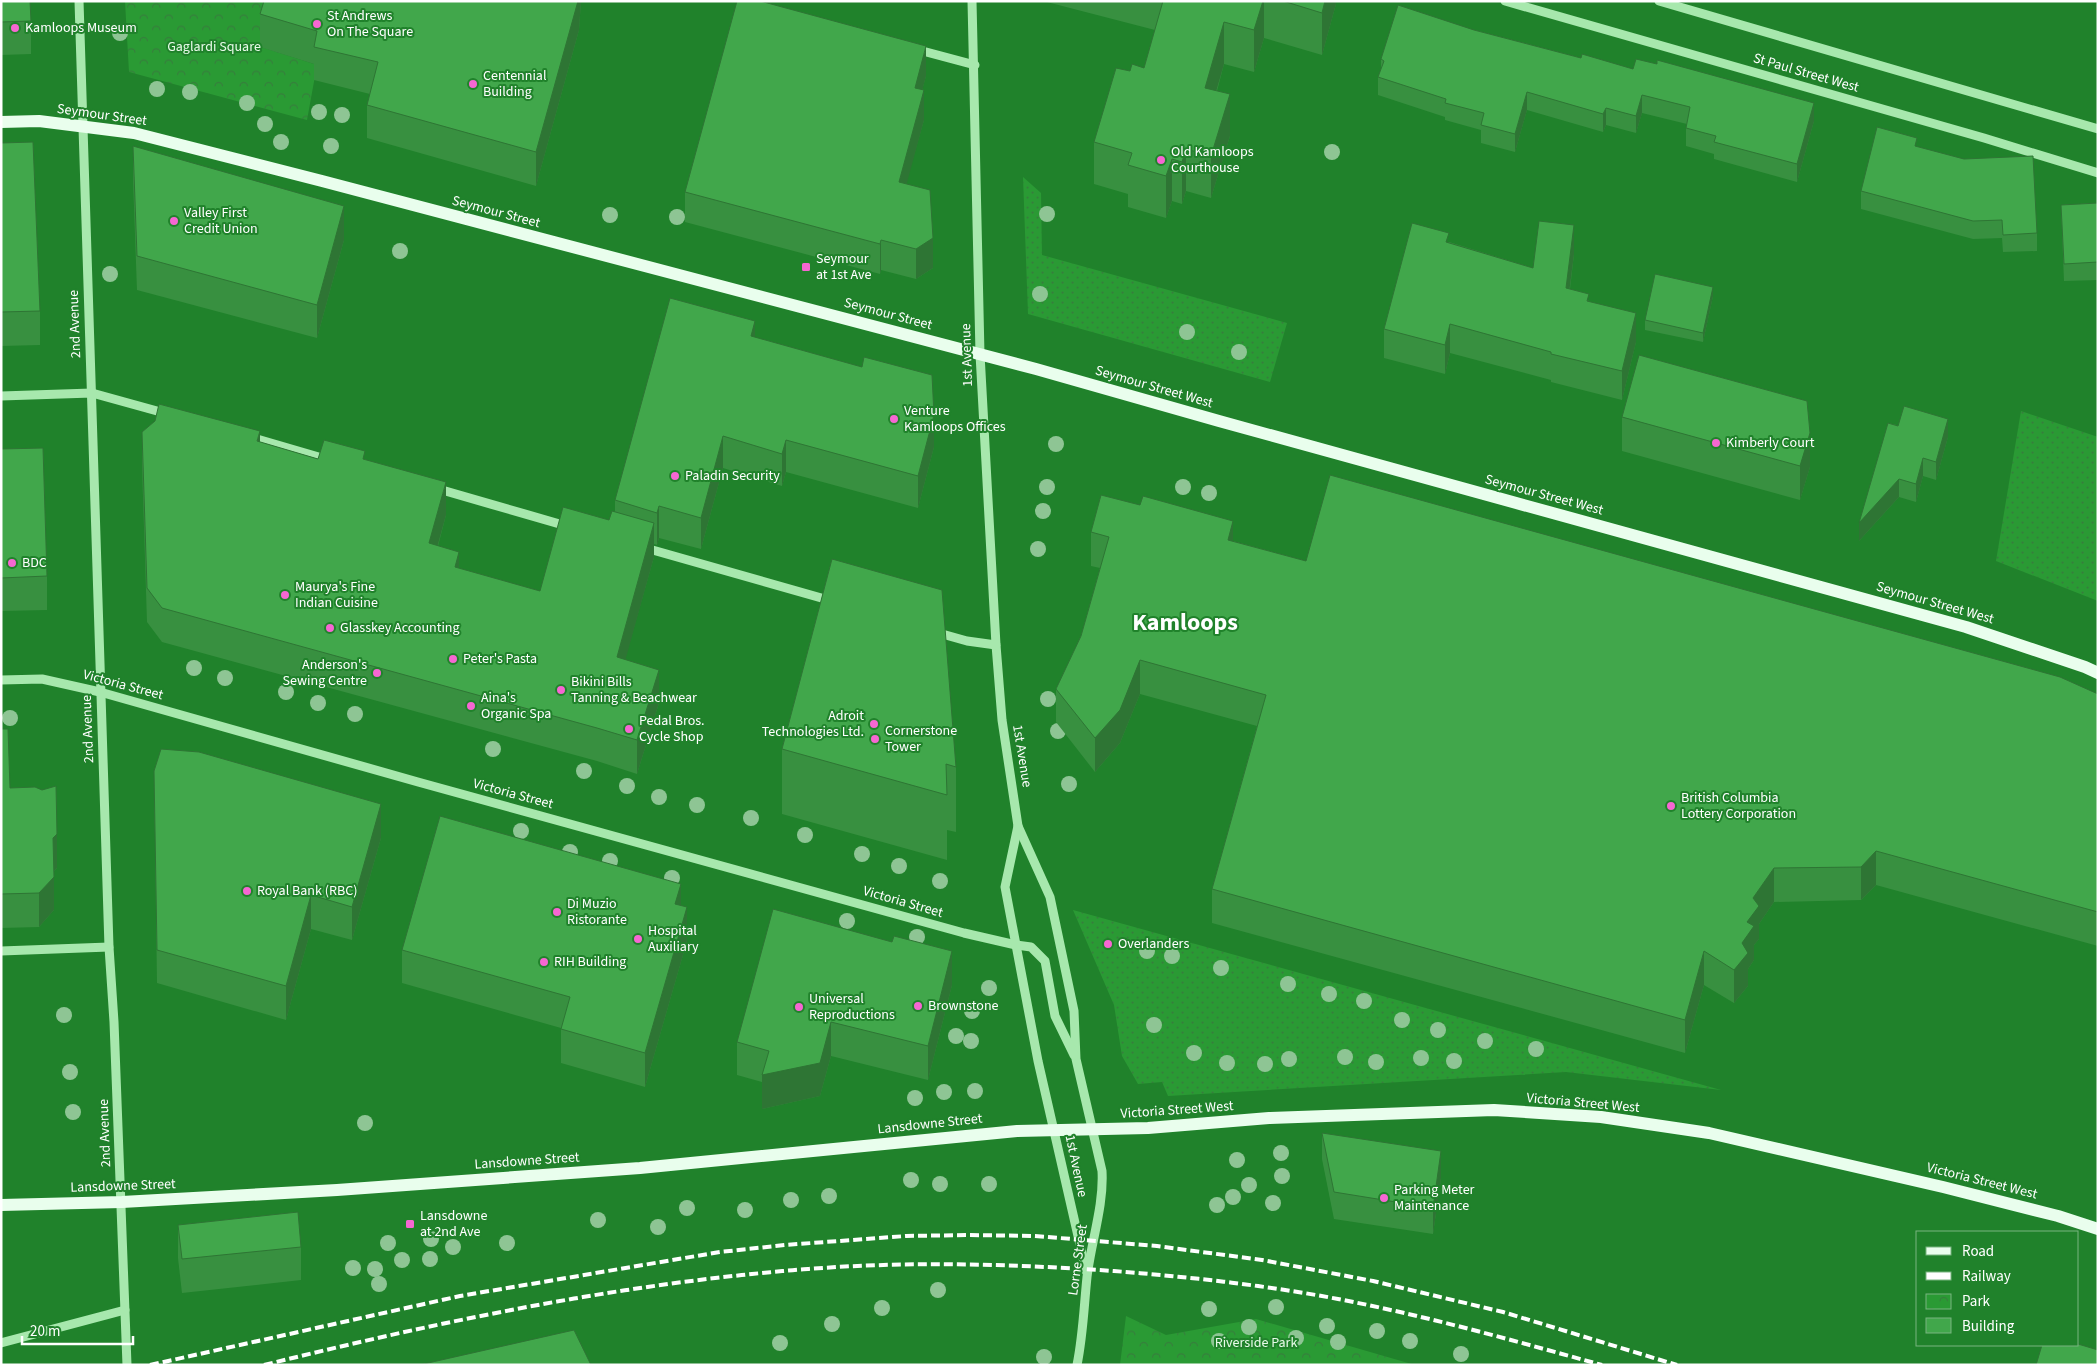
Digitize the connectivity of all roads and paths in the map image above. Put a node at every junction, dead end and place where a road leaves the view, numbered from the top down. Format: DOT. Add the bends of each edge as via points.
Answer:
graph roads {
  1 [pos="79,1"];
  2 [pos="972,1"];
  3 [pos="1505,1"];
  4 [pos="1659,1"];
  5 [pos="908,47"];
  6 [pos="975,65"];
  7 [pos="1,122"];
  8 [pos="82,126"];
  9 [pos="2098,129"];
  10 [pos="2098,174"];
  11 [pos="980,354"];
  12 [pos="92,393"];
  13 [pos="1,396"];
  14 [pos="173,416"];
  15 [pos="239,434"];
  16 [pos="341,463"];
  17 [pos="427,486"];
  18 [pos="575,528"];
  19 [pos="632,544"];
  20 [pos="841,604"];
  21 [pos="927,630"];
  22 [pos="996,645"];
  23 [pos="2098,673"];
  24 [pos="1,680"];
  25 [pos="100,692"];
  26 [pos="1018,826"];
  27 [pos="1016,945"];
  28 [pos="109,947"];
  29 [pos="1,951"];
  30 [pos="1076,1059"];
  31 [pos="1054,1130"];
  32 [pos="1093,1130"];
  33 [pos="122,1202"];
  34 [pos="1,1205"];
  35 [pos="2098,1229"];
  36 [pos="1087,1276"];
  37 [pos="125,1310"];
  38 [pos="1,1343"];
  39 [pos="127,1365"];
  40 [pos="1078,1365"];
  1 -- 8 [label="street, 2nd Avenue"];
  2 -- 6 [label="street, 1st Avenue"];
  3 -- 10 [label="street, St Paul Street West" via="1984,138"];
  4 -- 9 [label="street, St Paul Street West"];
  5 -- 6 [label="street"];
  6 -- 11 [label="street, 1st Avenue"];
  7 -- 8 [label="main road, Seymour Street" via="39,121"];
  8 -- 11 [label="main road, Seymour Street" via="143,135"];
  8 -- 12 [label="street, 2nd Avenue"];
  11 -- 22 [label="street, 1st Avenue"];
  11 -- 23 [label="main road, Seymour Street West" via="1966,627"];
  12 -- 13 [label="street"];
  12 -- 14 [label="street"];
  12 -- 25 [label="street, 2nd Avenue"];
  15 -- 16 [label="street"];
  17 -- 18 [label="street"];
  19 -- 20 [label="street"];
  21 -- 22 [label="street"];
  22 -- 26 [label="street, 1st Avenue" via="1002,720"];
  24 -- 25 [label="street, Victoria Street" via="42,679"];
  25 -- 27 [label="street, Victoria Street" via="408,780"];
  25 -- 28 [label="street, 2nd Avenue"];
  26 -- 27 [label="street, 1st Avenue" via="1005,887"];
  26 -- 30 [label="street, 1st Avenue" via="1050,897 1074,1012"];
  27 -- 30 [label="street, Victoria Street" via="1031,946 1045,961 1055,1016"];
  27 -- 31 [label="street, 1st Avenue"];
  28 -- 29 [label="street"];
  28 -- 33 [label="street, 2nd Avenue"];
  30 -- 32 [label="street, 1st Avenue"];
  31 -- 32 [label="main road, Victoria Street West"];
  31 -- 33 [label="main road, Lansdowne Street" via="999,1132 640,1168"];
  31 -- 36 [label="street, 1st Avenue"];
  32 -- 35 [label="main road, Victoria Street West" via="1269,1118 1494,1110 1601,1117 1709,1133 1834,1160"];
  32 -- 36 [label="street, Lorne Street" via="1103,1186"];
  33 -- 34 [label="main road, Lansdowne Street"];
  33 -- 37 [label="street, 2nd Avenue"];
  36 -- 40 [label="street, Lorne Street"];
  37 -- 38 [label="street"];
  37 -- 39 [label="street, 2nd Avenue"];
}
